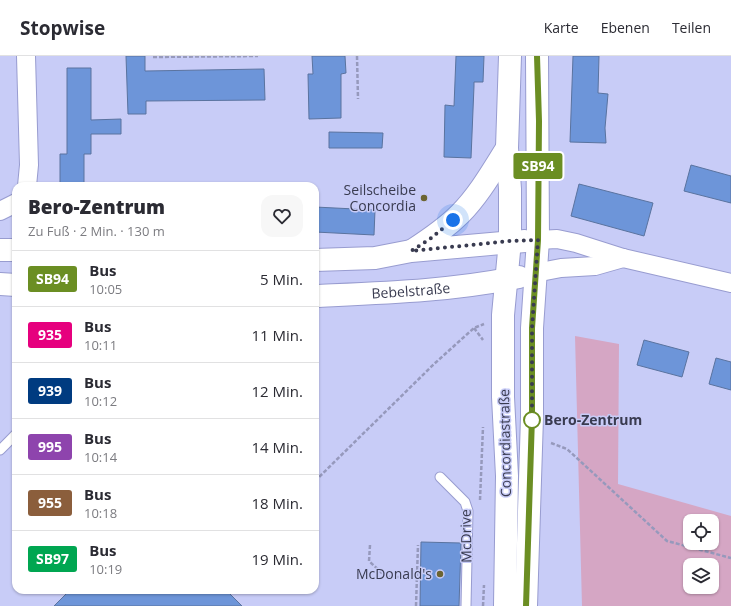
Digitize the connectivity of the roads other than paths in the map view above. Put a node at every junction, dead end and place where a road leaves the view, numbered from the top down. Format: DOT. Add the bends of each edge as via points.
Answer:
graph roads {
  1 [pos="26,56"];
  2 [pos="510,56"];
  3 [pos="538,56"];
  4 [pos="507,148"];
  5 [pos="27,182"];
  6 [pos="12,206"];
  7 [pos="0,211"];
  8 [pos="538,240"];
  9 [pos="510,241"];
  10 [pos="0,250"];
  11 [pos="12,250"];
  12 [pos="411,251"];
  13 [pos="623,258"];
  14 [pos="319,260"];
  15 [pos="536,273"];
  16 [pos="506,279"];
  17 [pos="731,283"];
  18 [pos="0,284"];
  19 [pos="12,285"];
  20 [pos="319,296"];
  21 [pos="12,438"];
  22 [pos="0,450"];
  23 [pos="440,477"];
  24 [pos="466,606"];
  25 [pos="505,606"];
  26 [pos="526,606"];
  1 -- 5 [label="street"];
  2 -- 4 [label="street, Concordiastraße"];
  3 -- 8 [label="street, Concordiastraße"];
  4 -- 9 [label="street, Concordiastraße"];
  4 -- 12 [label="street" via="464,209 436,235"];
  6 -- 7 [label="street"];
  8 -- 9 [label="street"];
  8 -- 13 [label="street" via="557,239"];
  8 -- 15 [label="street, Concordiastraße"];
  9 -- 12 [label="street"];
  9 -- 16 [label="street, Concordiastraße"];
  10 -- 11 [label="street"];
  12 -- 14 [label="street" via="375,258"];
  13 -- 15 [label="street" via="595,266 561,268"];
  13 -- 17 [label="street"];
  15 -- 16 [label="street"];
  15 -- 26 [label="street, Concordiastraße" via="532,328"];
  16 -- 20 [label="street, Bebelstraße" via="450,287"];
  16 -- 25 [label="street, Concordiastraße" via="503,316 503,397 507,476"];
  18 -- 19 [label="street"];
  21 -- 22 [label="lane"];
  23 -- 24 [label="lane, McDrive" via="465,502 468,511"];
}
